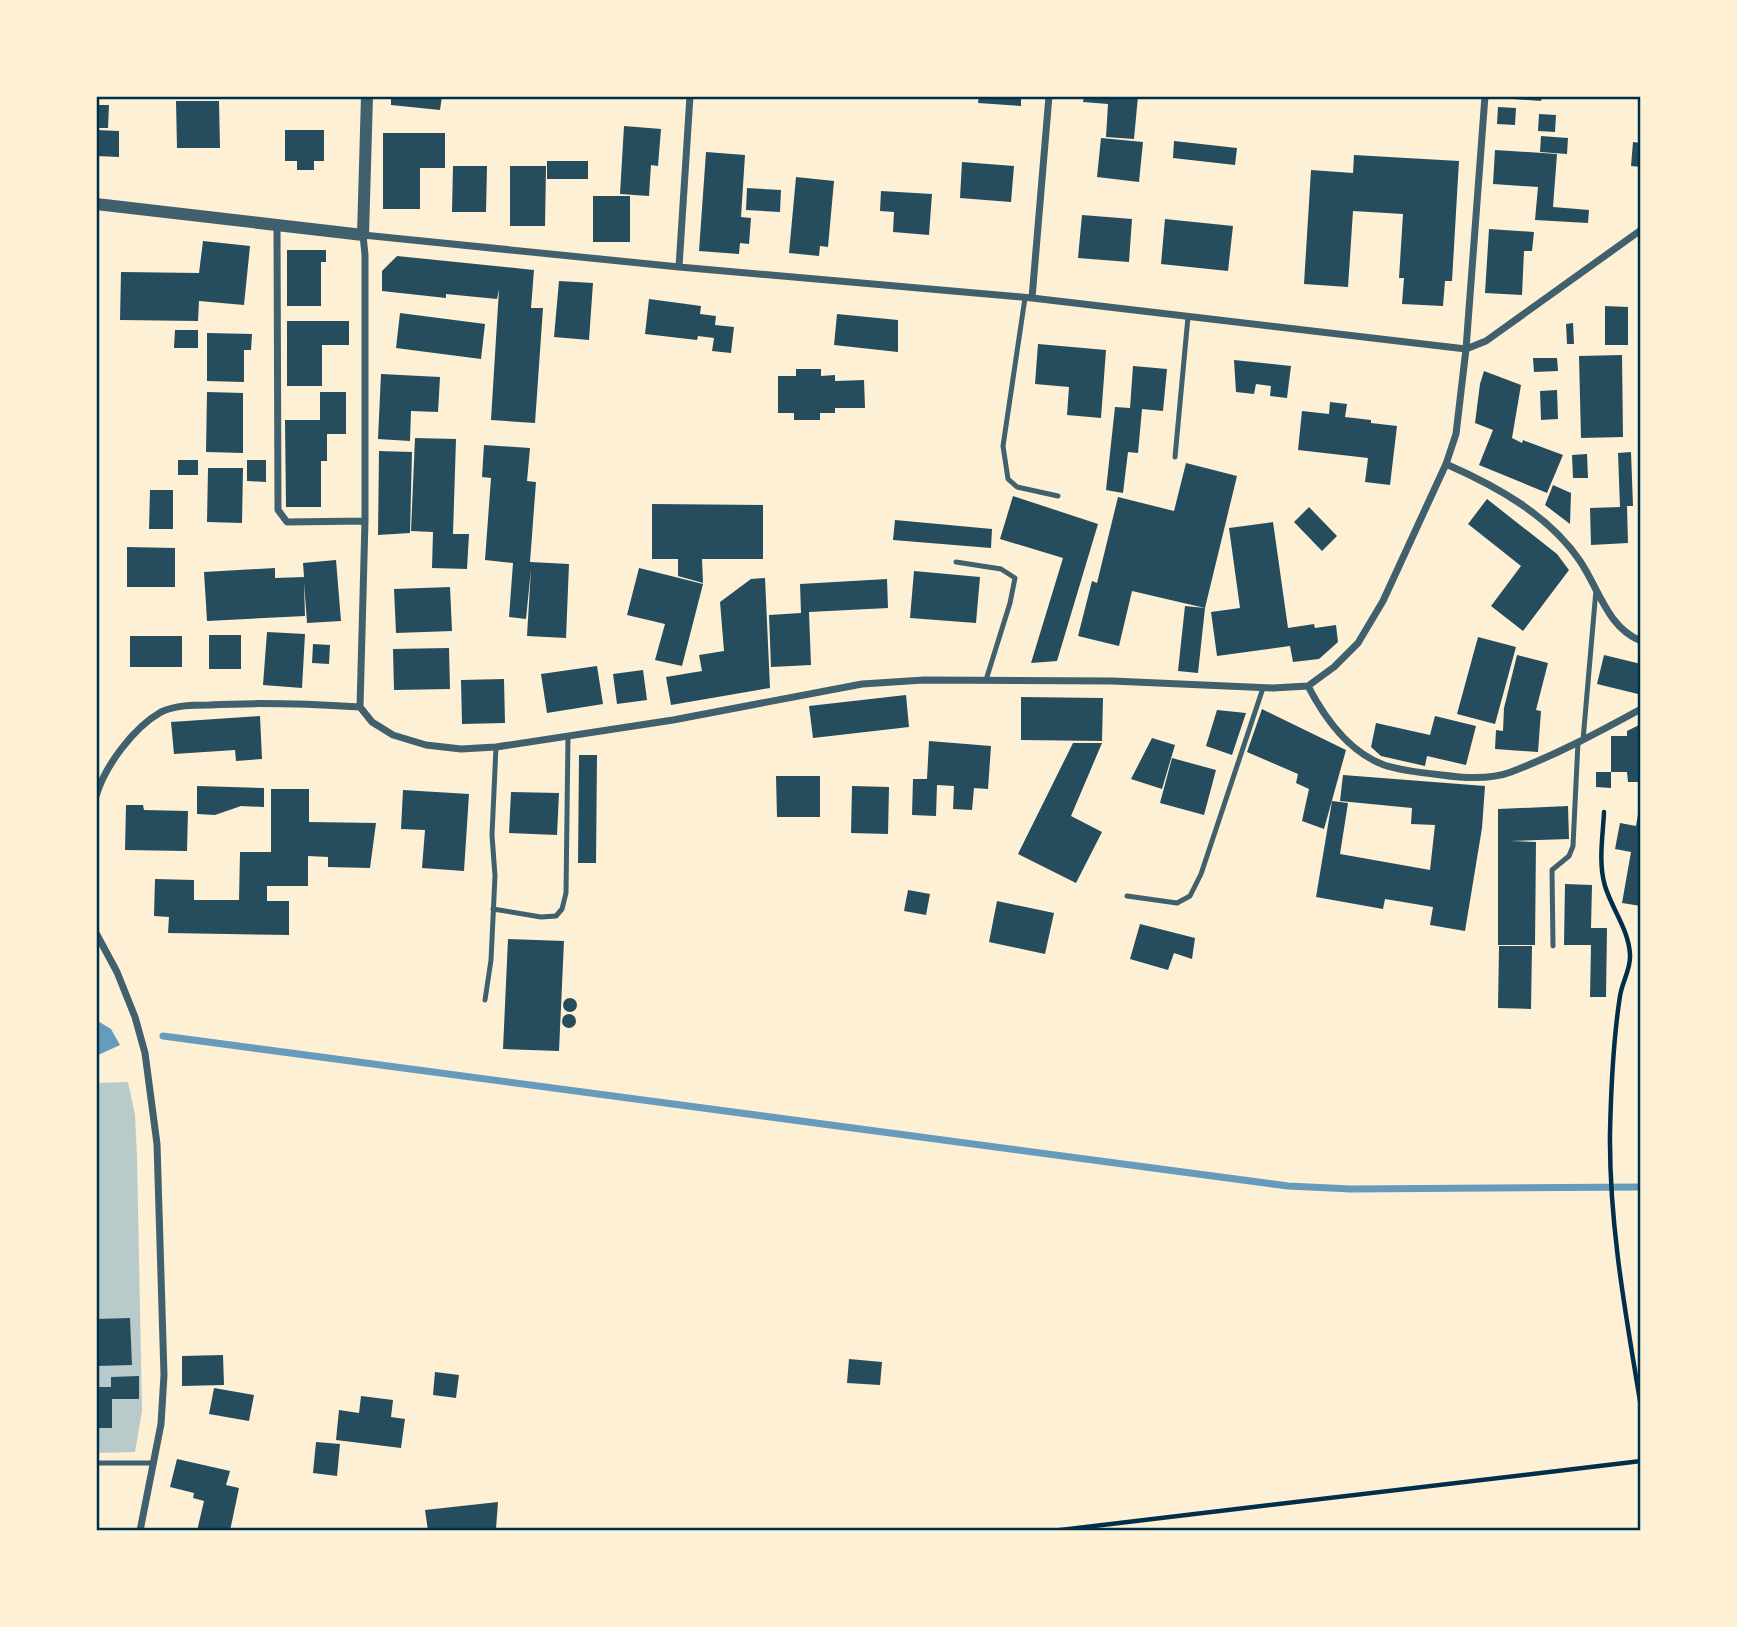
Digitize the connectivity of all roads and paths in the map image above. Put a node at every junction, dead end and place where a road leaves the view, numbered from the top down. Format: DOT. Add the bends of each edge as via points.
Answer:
graph roads {
  1 [pos="367,96"];
  2 [pos="690,96"];
  3 [pos="1049,96"];
  4 [pos="1485,96"];
  5 [pos="96,204"];
  6 [pos="277,224"];
  7 [pos="1641,230"];
  8 [pos="363,235"];
  9 [pos="679,267"];
  10 [pos="1029,298"];
  11 [pos="1188,317"];
  12 [pos="1466,349"];
  13 [pos="1175,457"];
  14 [pos="1446,464"];
  15 [pos="1058,496"];
  16 [pos="365,521"];
  17 [pos="956,562"];
  18 [pos="1596,590"];
  19 [pos="1641,641"];
  20 [pos="986,680"];
  21 [pos="1308,686"];
  22 [pos="1263,688"];
  23 [pos="360,706"];
  24 [pos="1641,709"];
  25 [pos="568,736"];
  26 [pos="1581,741"];
  27 [pos="496,747"];
  28 [pos="96,796"];
  29 [pos="1604,812"];
  30 [pos="1127,896"];
  31 [pos="493,909"];
  32 [pos="96,933"];
  33 [pos="1553,946"];
  34 [pos="485,1000"];
  35 [pos="1641,1406"];
  36 [pos="1641,1461"];
  37 [pos="96,1463"];
  38 [pos="154,1463"];
  39 [pos="140,1531"];
  40 [pos="1052,1531"];
  1 -- 8 [label="street"];
  2 -- 9 [label="street"];
  3 -- 10 [label="street"];
  4 -- 12 [label="street"];
  5 -- 6 [label="street"];
  6 -- 8 [label="street"];
  6 -- 16 [label="street" via="278,510 287,522"];
  7 -- 12 [label="street" via="1486,341"];
  8 -- 9 [label="street"];
  8 -- 16 [label="street"];
  9 -- 10 [label="street"];
  10 -- 11 [label="street"];
  10 -- 15 [label="lane" via="1003,446 1008,479 1017,487"];
  11 -- 12 [label="street"];
  11 -- 13 [label="lane"];
  12 -- 14 [label="street" via="1456,434"];
  14 -- 18 [label="street" via="1524,506 1580,561"];
  14 -- 21 [label="street" via="1383,601 1358,643"];
  16 -- 23 [label="street"];
  17 -- 20 [label="lane" via="1001,569 1015,578"];
  18 -- 19 [label="street" via="1614,621"];
  18 -- 26 [label="lane"];
  20 -- 22 [label="street"];
  20 -- 25 [label="street" via="862,684"];
  21 -- 22 [label="street"];
  21 -- 26 [label="street" via="1320,711 1337,730 1373,760 1396,768 1453,777 1493,776"];
  22 -- 30 [label="lane" via="1190,896 1177,903"];
  23 -- 27 [label="street" via="372,722 415,741 461,749"];
  23 -- 28 [label="street" via="227,704 182,706 162,712 131,737"];
  24 -- 26 [label="street"];
  25 -- 27 [label="street"];
  25 -- 31 [label="lane" via="562,909 555,916 541,917"];
  26 -- 33 [label="lane" via="1573,846 1569,856 1552,870"];
  27 -- 31 [label="lane"];
  29 -- 35 [label="path" via="1602,871 1631,957 1620,992 1610,1134 1621,1284"];
  31 -- 34 [label="lane"];
  32 -- 38 [label="street" via="135,1017 156,1131 164,1375"];
  36 -- 40 [label="path"];
  37 -- 38 [label="lane"];
  38 -- 39 [label="street"];
}
